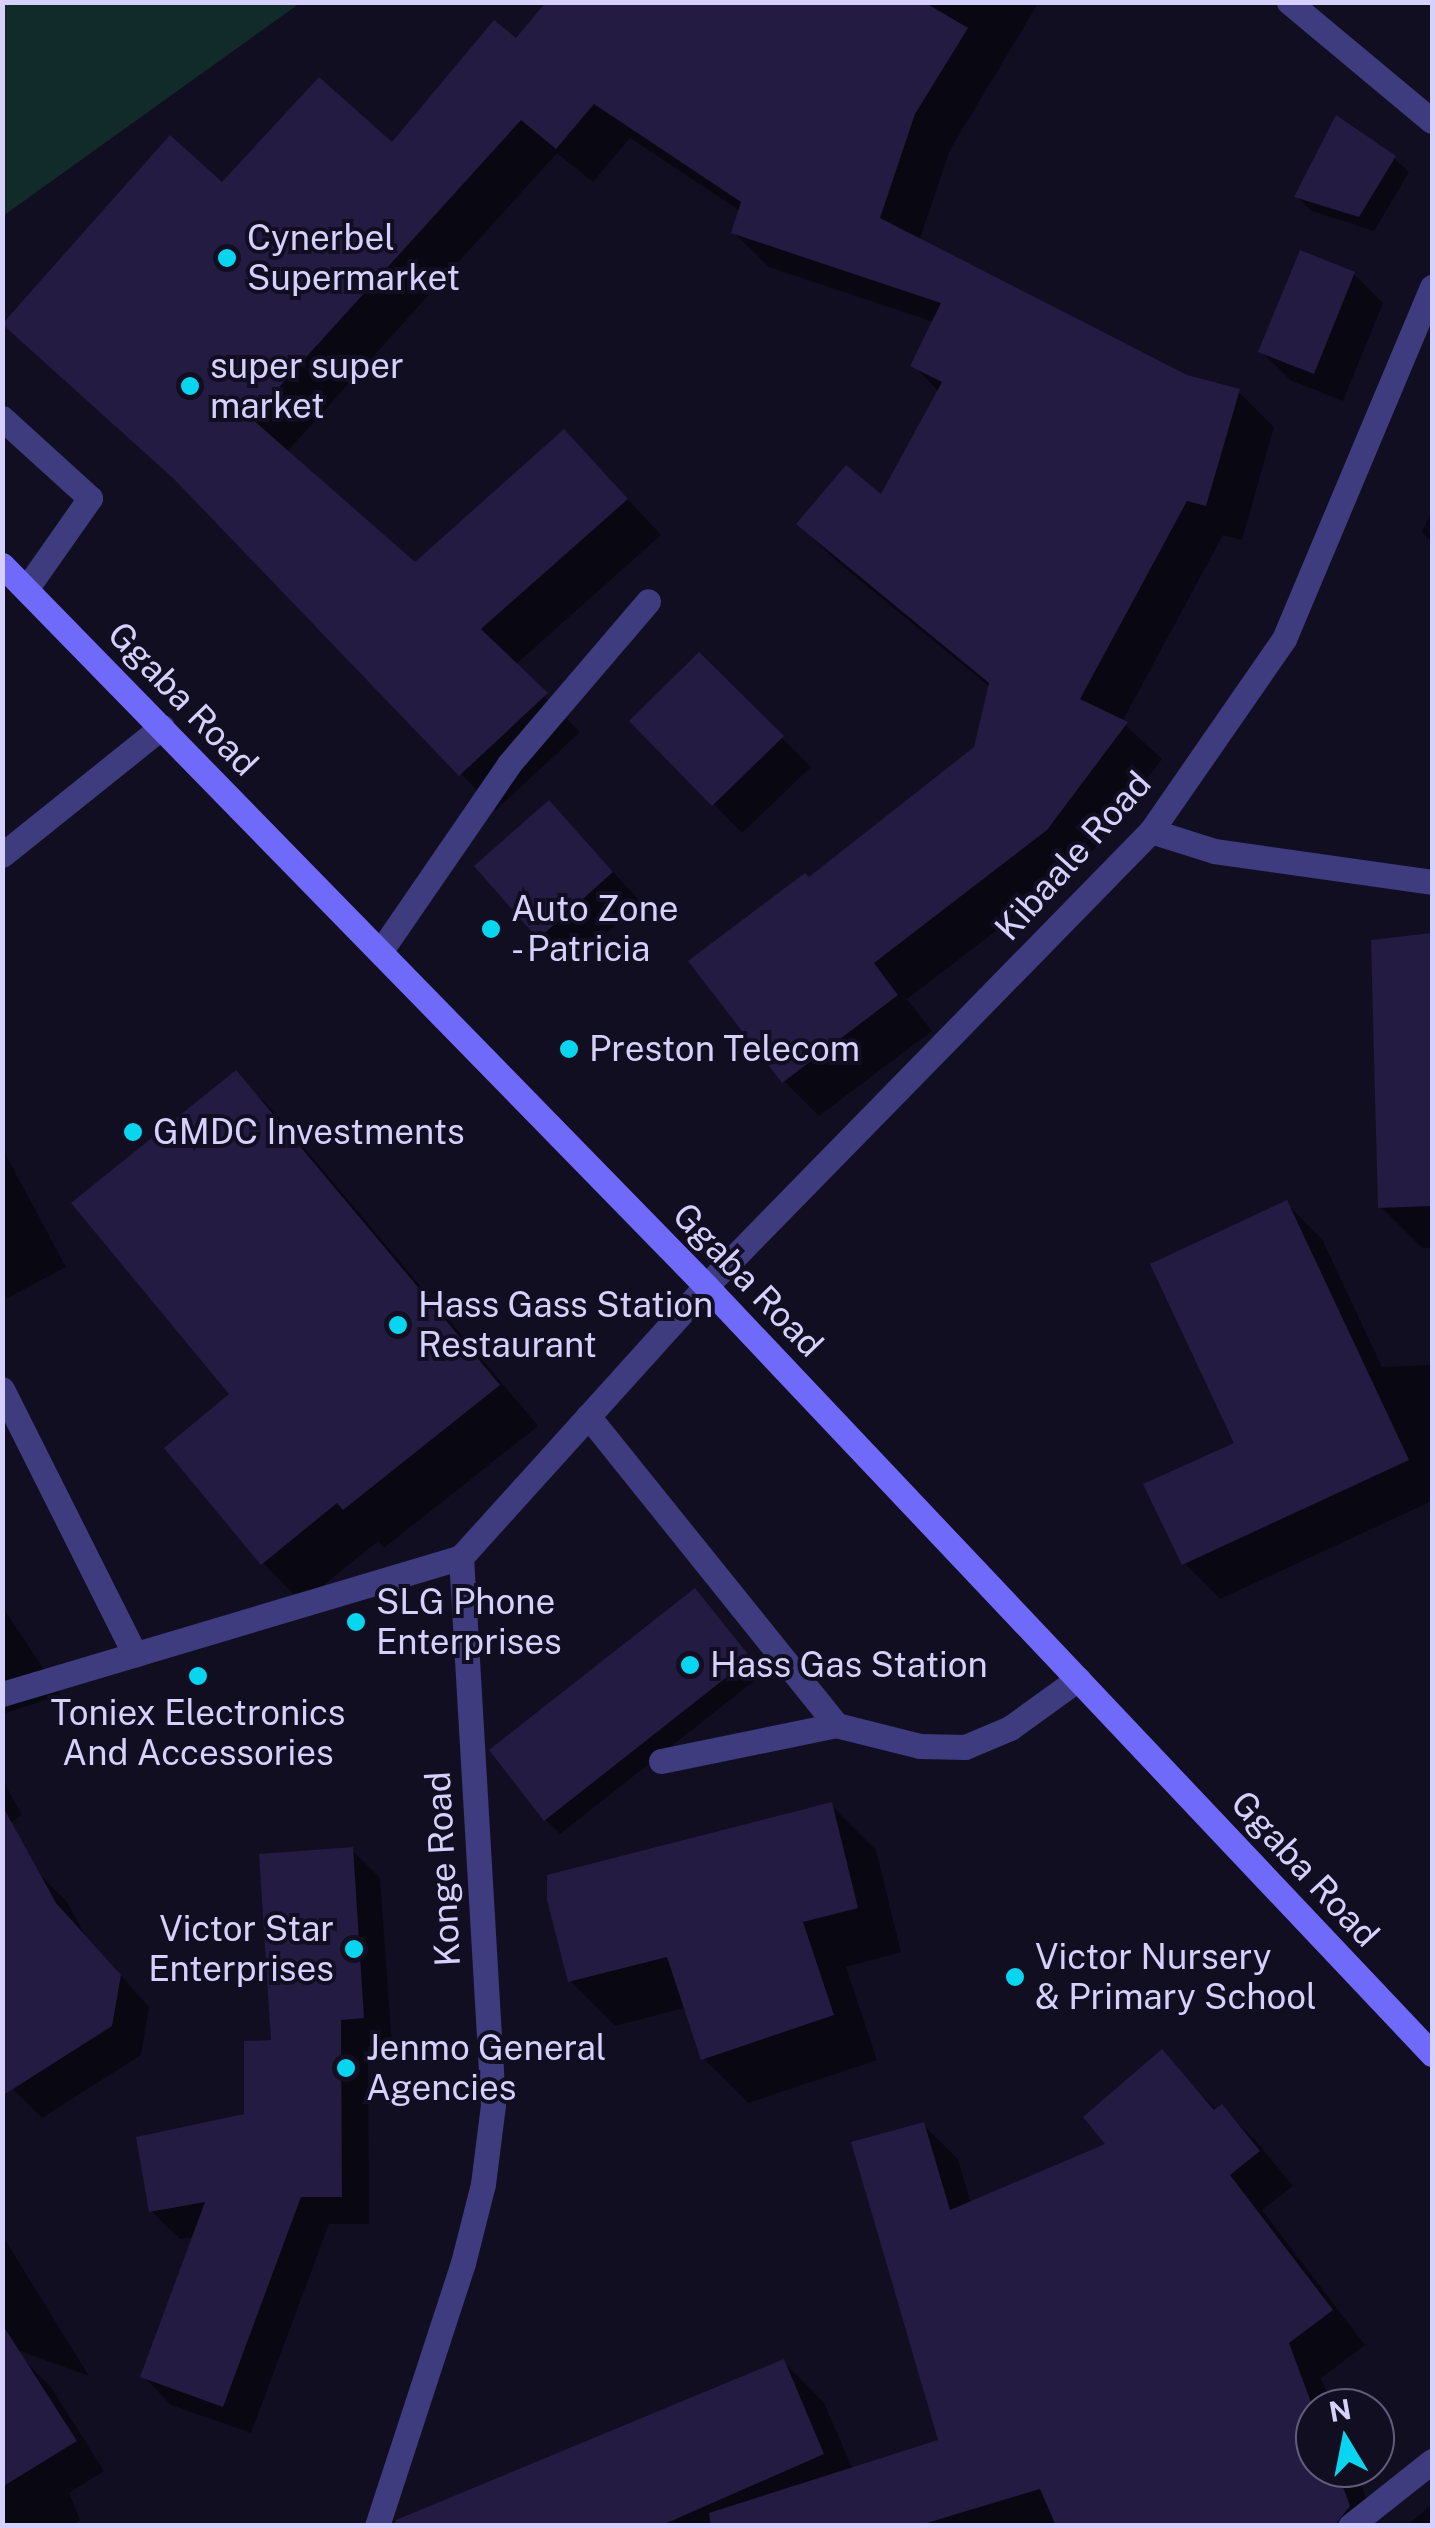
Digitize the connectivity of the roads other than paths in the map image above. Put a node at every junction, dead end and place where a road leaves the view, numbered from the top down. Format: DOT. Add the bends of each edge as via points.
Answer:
graph roads {
  1 [pos="1289,2"];
  2 [pos="1432,120"];
  3 [pos="1432,287"];
  4 [pos="2,418"];
  5 [pos="2,565"];
  6 [pos="26,589"];
  7 [pos="648,600"];
  8 [pos="162,727"];
  9 [pos="1151,831"];
  10 [pos="2,855"];
  11 [pos="1432,882"];
  12 [pos="380,952"];
  13 [pos="706,1286"];
  14 [pos="2,1389"];
  15 [pos="588,1416"];
  16 [pos="461,1557"];
  17 [pos="135,1655"];
  18 [pos="1078,1679"];
  19 [pos="2,1694"];
  20 [pos="836,1725"];
  21 [pos="662,1761"];
  22 [pos="1432,2054"];
  23 [pos="1432,2461"];
  24 [pos="377,2526"];
  25 [pos="1350,2526"];
  1 -- 2 [label="street"];
  3 -- 9 [label="street, Kibaale Road" via="1284,640"];
  4 -- 6 [label="street" via="90,498"];
  5 -- 6 [label="main road, Ggaba Road"];
  6 -- 8 [label="main road, Ggaba Road"];
  7 -- 12 [label="street" via="509,764"];
  8 -- 10 [label="street"];
  8 -- 12 [label="main road, Ggaba Road"];
  9 -- 11 [label="street" via="1214,851"];
  9 -- 13 [label="street, Kibaale Road"];
  12 -- 13 [label="main road, Ggaba Road"];
  13 -- 15 [label="street"];
  13 -- 18 [label="main road, Ggaba Road"];
  14 -- 17 [label="street"];
  15 -- 16 [label="street"];
  15 -- 20 [label="street"];
  16 -- 17 [label="street"];
  16 -- 24 [label="street, Konge Road" via="494,2105 463,2264"];
  17 -- 19 [label="street"];
  18 -- 20 [label="street" via="1010,1728 966,1746 920,1746"];
  18 -- 22 [label="main road, Ggaba Road"];
  20 -- 21 [label="street"];
  23 -- 25 [label="street"];
}
